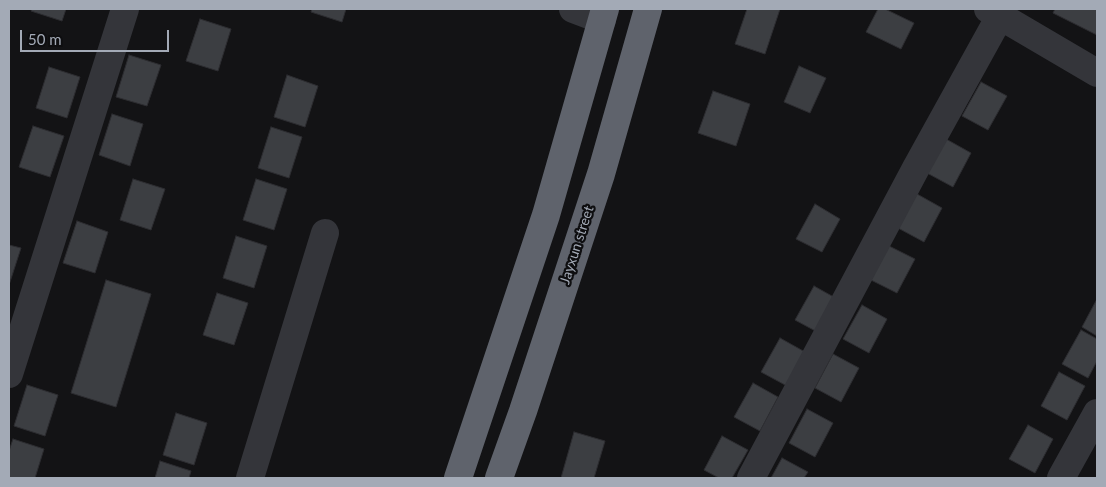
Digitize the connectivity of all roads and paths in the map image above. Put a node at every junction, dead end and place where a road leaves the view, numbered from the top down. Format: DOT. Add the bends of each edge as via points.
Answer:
graph roads {
  1 [pos="125,9"];
  2 [pos="573,9"];
  3 [pos="648,9"];
  4 [pos="994,12"];
  5 [pos="604,14"];
  6 [pos="1097,72"];
  7 [pos="326,233"];
  8 [pos="9,374"];
  9 [pos="1097,413"];
  10 [pos="250,478"];
  11 [pos="458,478"];
  12 [pos="499,478"];
  13 [pos="751,478"];
  14 [pos="1061,478"];
  1 -- 8 [label="street"];
  2 -- 5 [label="street"];
  3 -- 12 [label="highway, Jayxun street" via="600,174"];
  4 -- 6 [label="street"];
  4 -- 13 [label="street" via="916,168"];
  5 -- 11 [label="highway" via="546,215"];
  7 -- 10 [label="street"];
  9 -- 14 [label="street"];
}
